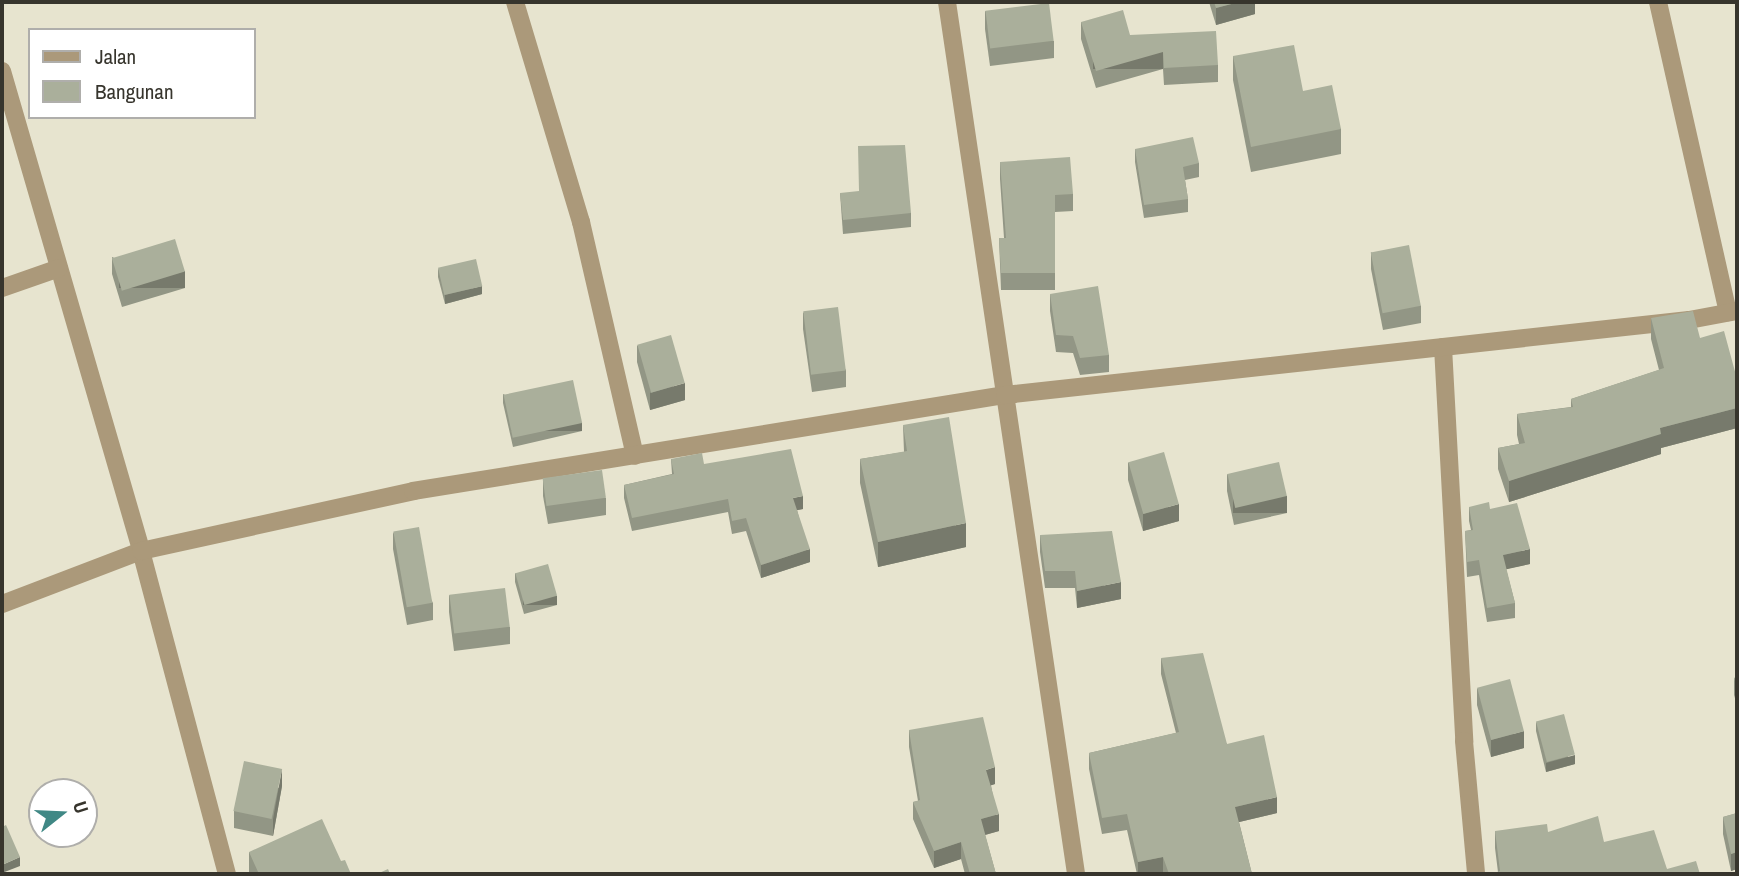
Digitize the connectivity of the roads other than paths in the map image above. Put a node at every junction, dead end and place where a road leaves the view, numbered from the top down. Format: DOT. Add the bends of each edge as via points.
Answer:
graph roads {
  1 [pos="515,2"];
  2 [pos="947,2"];
  3 [pos="1658,2"];
  4 [pos="2,71"];
  5 [pos="59,268"];
  6 [pos="2,288"];
  7 [pos="1732,311"];
  8 [pos="1443,347"];
  9 [pos="1005,395"];
  10 [pos="635,456"];
  11 [pos="141,551"];
  12 [pos="2,604"];
  13 [pos="228,874"];
  14 [pos="1076,874"];
  15 [pos="1476,874"];
  1 -- 10 [label="street" via="581,222"];
  2 -- 9 [label="street"];
  3 -- 7 [label="street"];
  4 -- 5 [label="street"];
  5 -- 6 [label="street"];
  5 -- 11 [label="street"];
  7 -- 8 [label="street"];
  8 -- 9 [label="street"];
  8 -- 15 [label="street" via="1464,741"];
  9 -- 10 [label="street"];
  9 -- 14 [label="street"];
  10 -- 11 [label="street" via="413,492"];
  11 -- 12 [label="street"];
  11 -- 13 [label="street"];
}
